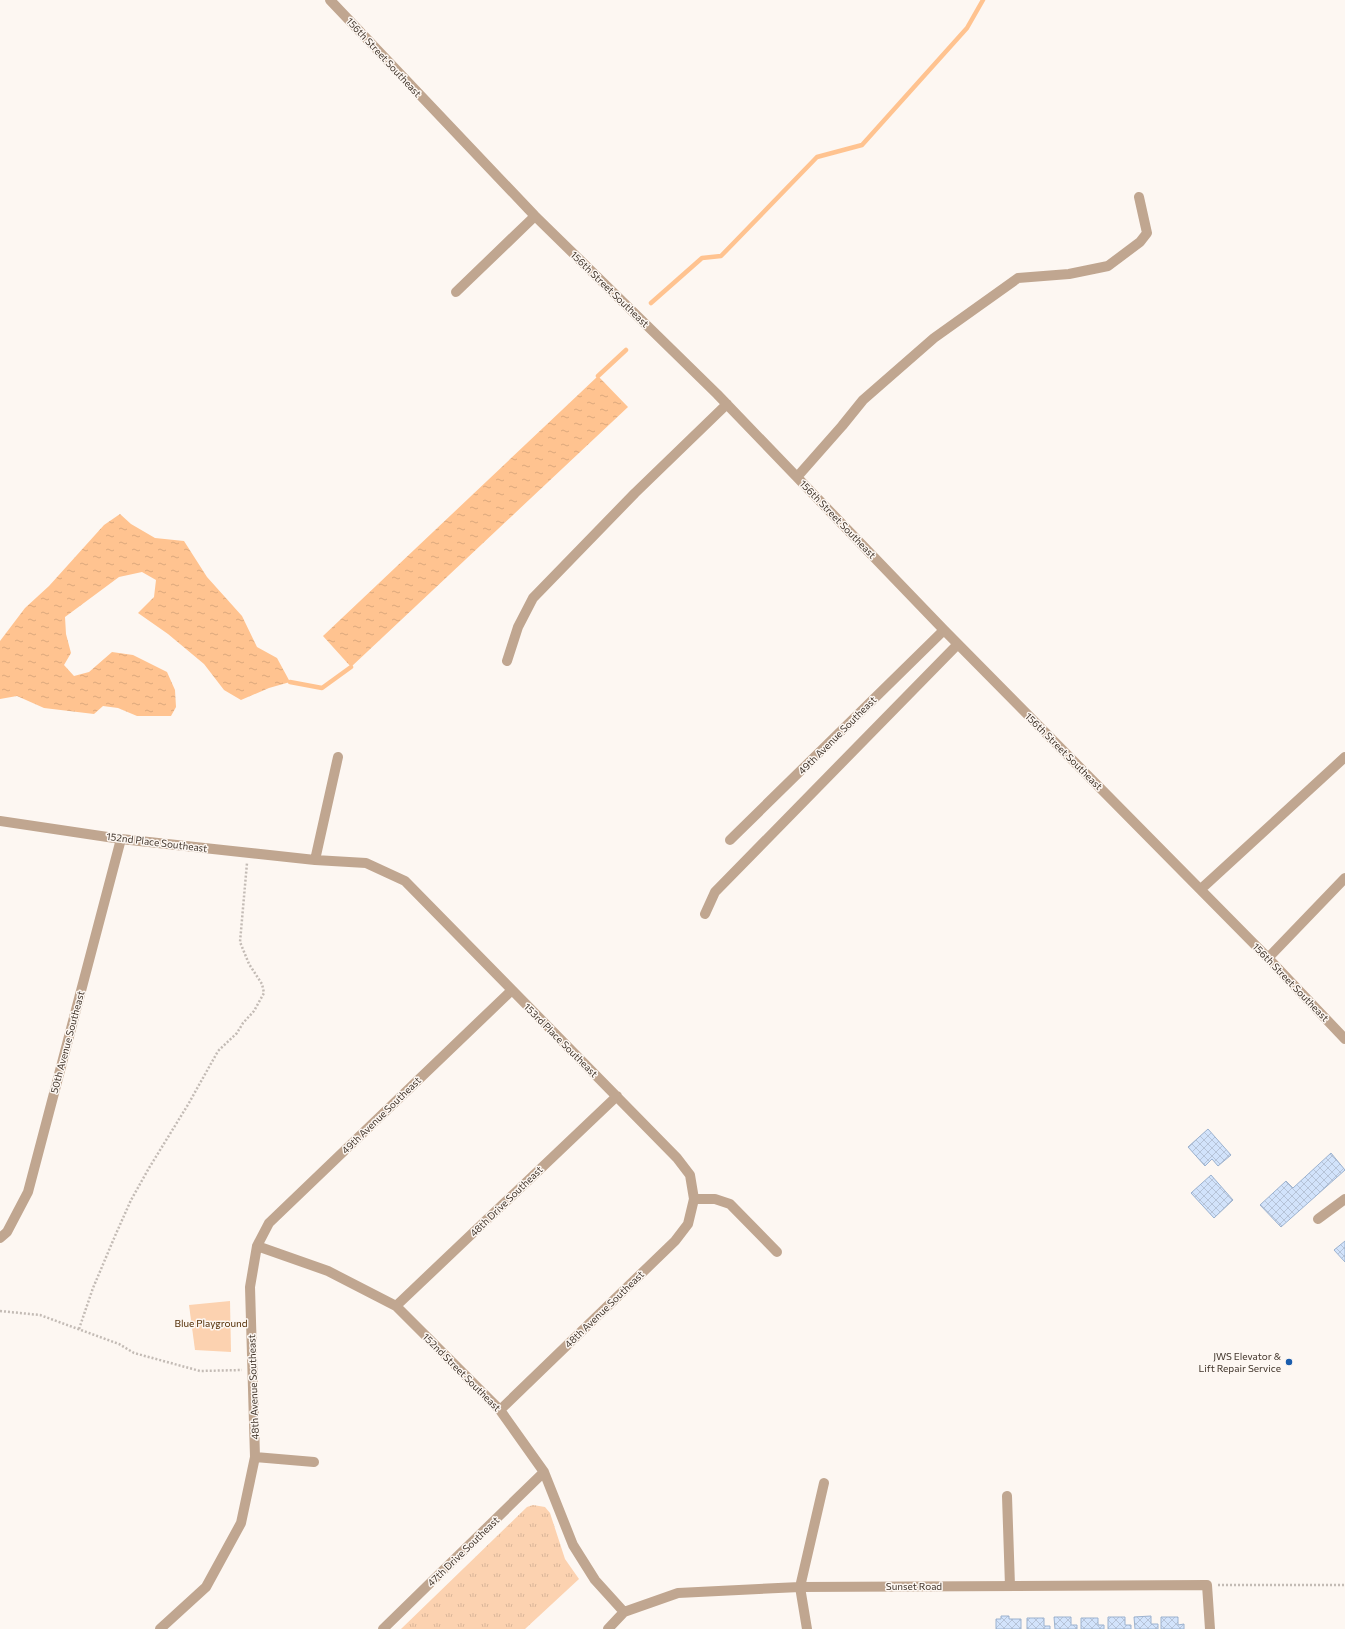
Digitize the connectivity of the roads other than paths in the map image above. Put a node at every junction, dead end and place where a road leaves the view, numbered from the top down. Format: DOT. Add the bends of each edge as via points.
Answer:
graph roads {
  1 [pos="330,0"];
  2 [pos="1139,197"];
  3 [pos="535,216"];
  4 [pos="456,292"];
  5 [pos="727,404"];
  6 [pos="797,477"];
  7 [pos="944,630"];
  8 [pos="958,644"];
  9 [pos="507,661"];
  10 [pos="338,757"];
  11 [pos="1345,757"];
  12 [pos="0,821"];
  13 [pos="121,839"];
  14 [pos="730,840"];
  15 [pos="315,860"];
  16 [pos="1345,878"];
  17 [pos="1200,889"];
  18 [pos="705,914"];
  19 [pos="1268,958"];
  20 [pos="512,990"];
  21 [pos="1345,1039"];
  22 [pos="617,1096"];
  23 [pos="694,1199"];
  24 [pos="1345,1199"];
  25 [pos="1318,1219"];
  26 [pos="0,1238"];
  27 [pos="257,1246"];
  28 [pos="777,1252"];
  29 [pos="396,1306"];
  30 [pos="500,1410"];
  31 [pos="255,1457"];
  32 [pos="314,1462"];
  33 [pos="544,1472"];
  34 [pos="824,1483"];
  35 [pos="1008,1496"];
  36 [pos="1010,1586"];
  37 [pos="800,1587"];
  38 [pos="624,1612"];
  39 [pos="160,1629"];
  40 [pos="383,1629"];
  41 [pos="608,1629"];
  42 [pos="807,1629"];
  43 [pos="1210,1629"];
  1 -- 3 [label="street, 156th Street Southeast"];
  2 -- 6 [label="street" via="1147,233 1140,242 1108,266 1069,274 1018,278 934,338 863,400"];
  3 -- 4 [label="street"];
  3 -- 5 [label="street, 156th Street Southeast"];
  5 -- 6 [label="street, 156th Street Southeast"];
  5 -- 9 [label="street" via="634,493 533,598 518,627"];
  6 -- 7 [label="street, 156th Street Southeast"];
  7 -- 8 [label="street, 156th Street Southeast"];
  7 -- 14 [label="street, 49th Avenue Southeast"];
  8 -- 17 [label="street, 156th Street Southeast"];
  8 -- 18 [label="street" via="715,892"];
  10 -- 15 [label="street"];
  11 -- 17 [label="street"];
  12 -- 13 [label="street, 152nd Place Southeast"];
  13 -- 15 [label="street, 152nd Place Southeast"];
  13 -- 26 [label="street, 50th Avenue Southeast" via="28,1192 7,1232"];
  15 -- 20 [label="street, 153rd Place Southeast" via="366,863 405,882"];
  16 -- 19 [label="street"];
  17 -- 19 [label="street, 156th Street Southeast"];
  19 -- 21 [label="street, 156th Street Southeast"];
  20 -- 22 [label="street, 153rd Place Southeast"];
  20 -- 27 [label="street, 49th Avenue Southeast" via="269,1223"];
  22 -- 23 [label="street, 153rd Place Southeast" via="690,1175"];
  22 -- 29 [label="street, 48th Drive Southeast"];
  23 -- 28 [label="street" via="715,1199 730,1204"];
  23 -- 30 [label="street, 48th Avenue Southeast" via="688,1224 675,1241"];
  24 -- 25 [label="street"];
  27 -- 29 [label="street, 152nd Street Southeast" via="328,1271"];
  27 -- 31 [label="street, 48th Avenue Southeast" via="250,1287"];
  29 -- 30 [label="street, 152nd Street Southeast"];
  30 -- 33 [label="street, 152nd Street Southeast"];
  31 -- 32 [label="street"];
  31 -- 39 [label="street, 48th Avenue Southeast" via="241,1523 206,1587"];
  33 -- 38 [label="street, 152nd Street Southeast" via="573,1545 595,1580"];
  33 -- 40 [label="street, 47th Drive Southeast"];
  34 -- 37 [label="street"];
  35 -- 36 [label="street"];
  36 -- 37 [label="street, Sunset Road"];
  36 -- 43 [label="street, Sunset Road" via="1207,1585"];
  37 -- 38 [label="street, Sunset Road" via="678,1593"];
  37 -- 42 [label="street"];
  38 -- 41 [label="street"];
}
